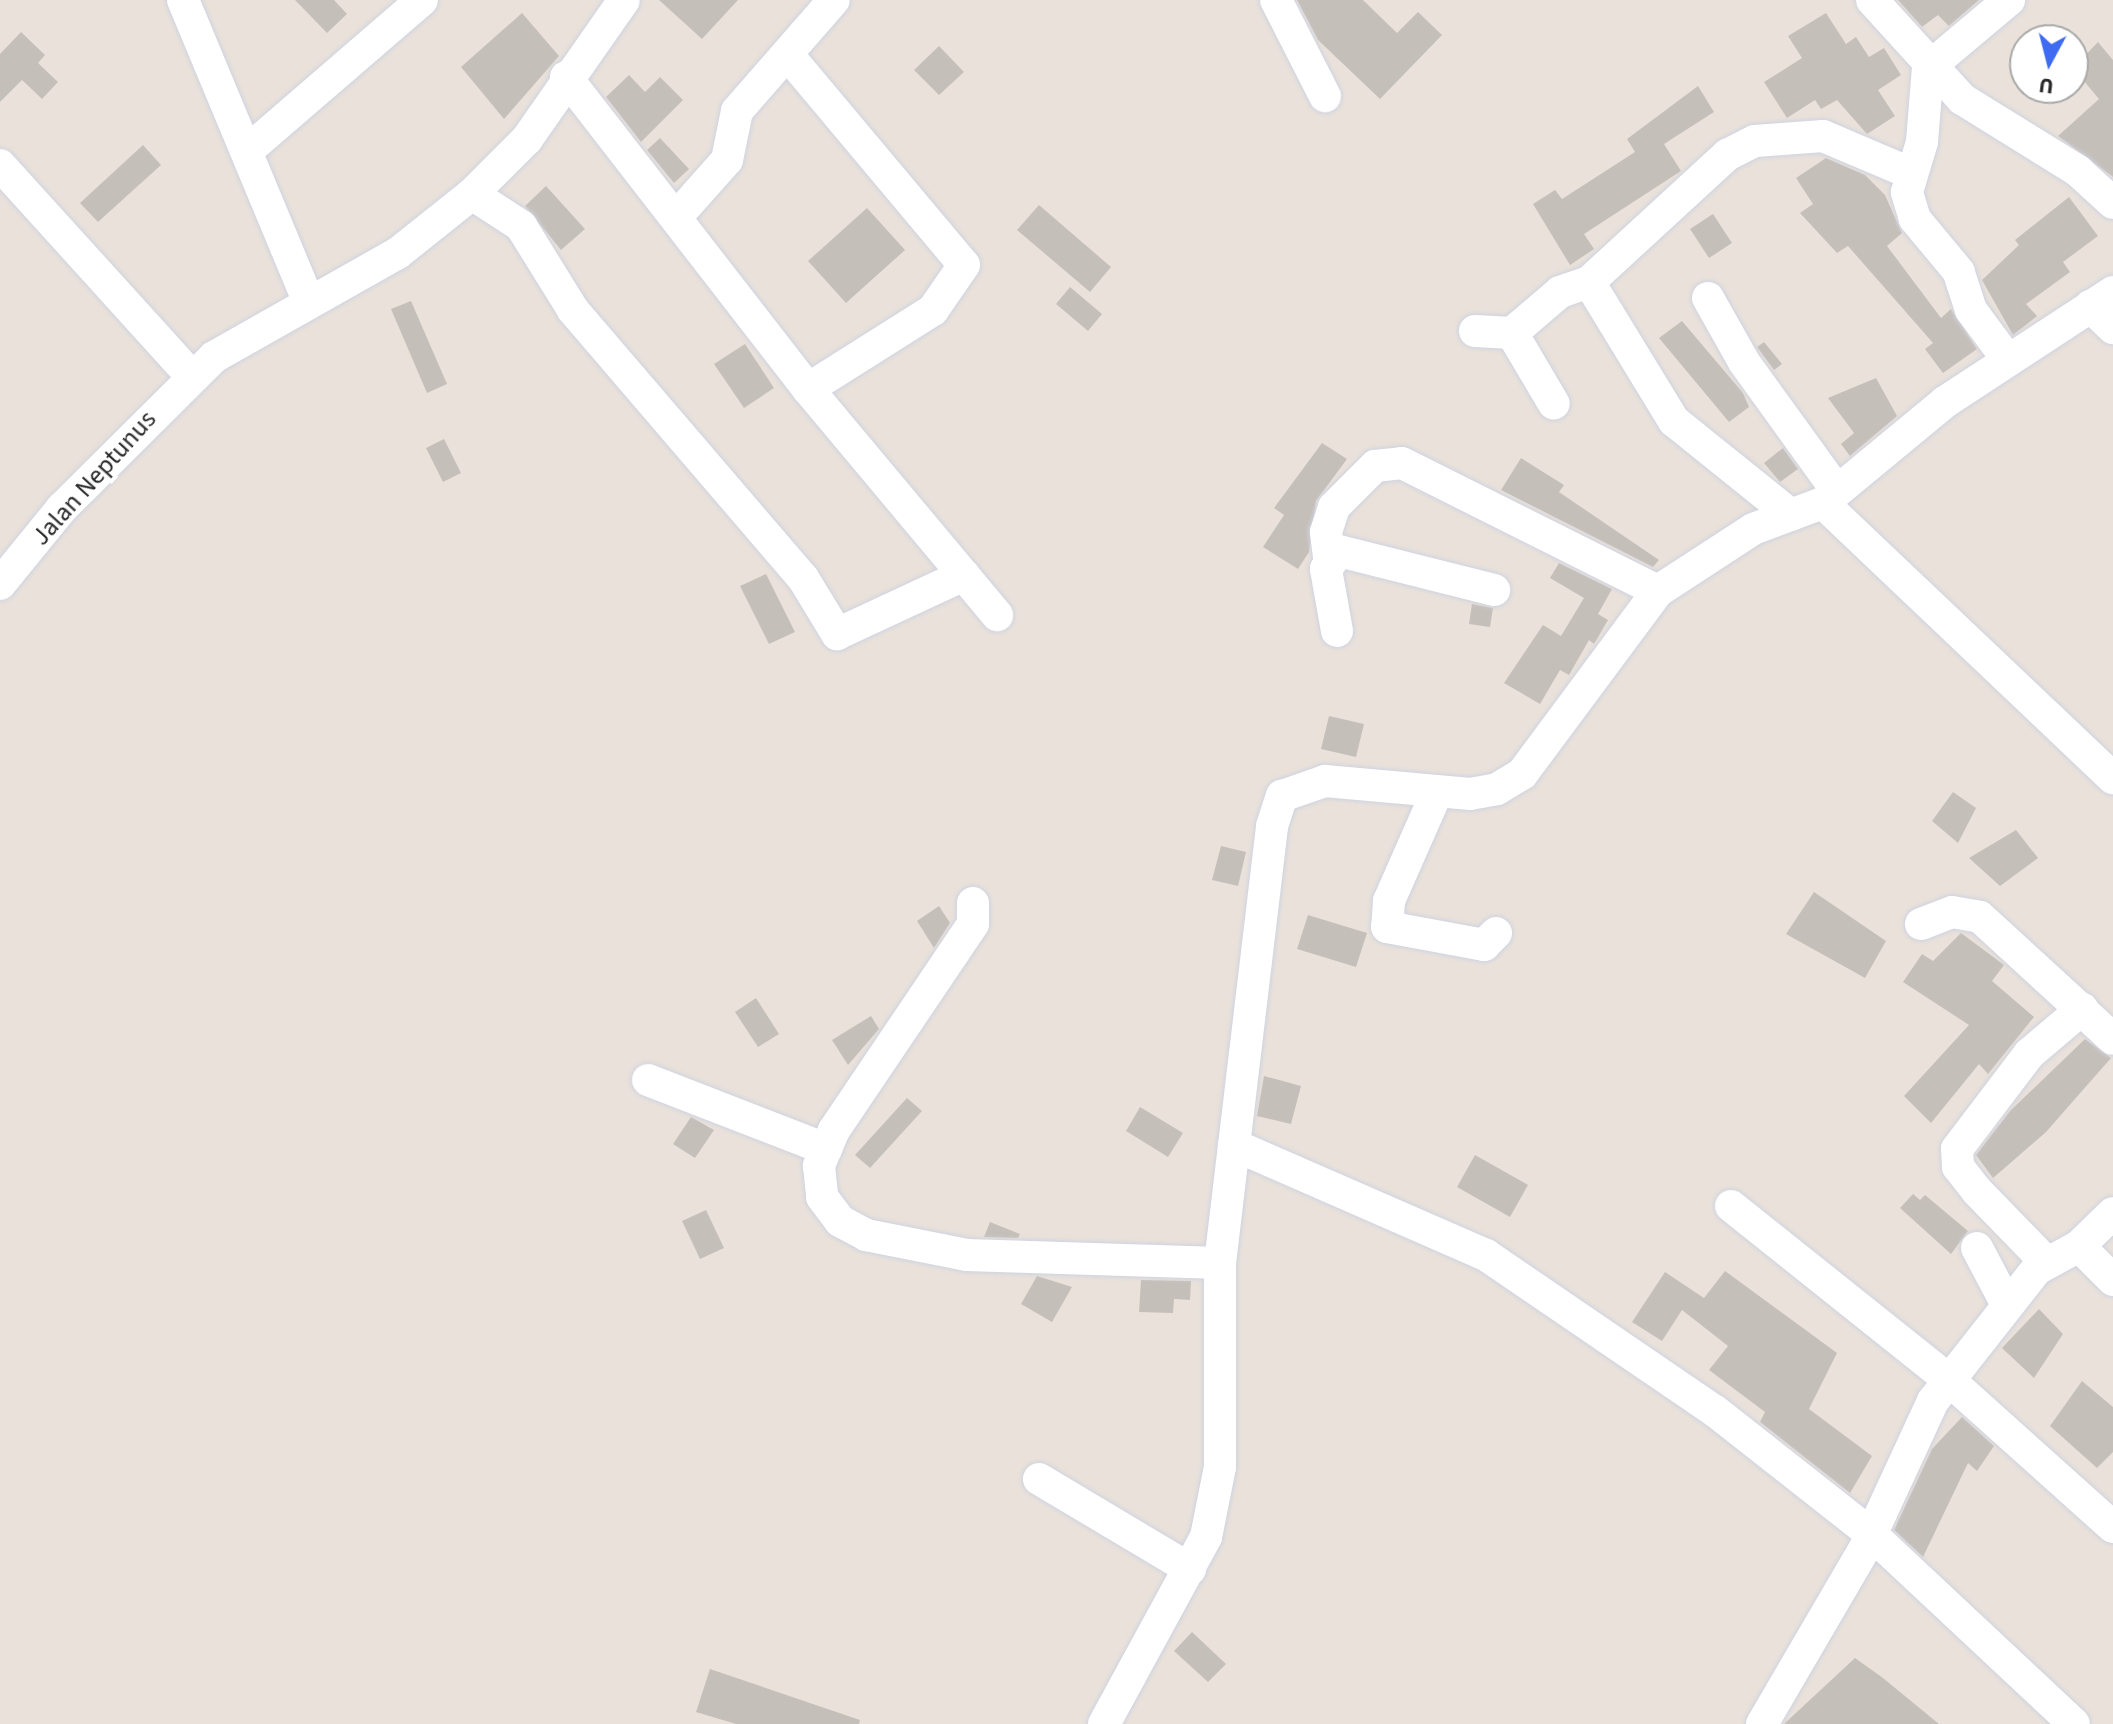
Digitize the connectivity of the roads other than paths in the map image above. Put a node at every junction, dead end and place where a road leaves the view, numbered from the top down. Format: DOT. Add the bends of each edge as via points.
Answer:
graph roads {
  1 [pos="183,0"];
  2 [pos="422,0"];
  3 [pos="624,0"];
  4 [pos="834,0"];
  5 [pos="1276,0"];
  6 [pos="1872,0"];
  7 [pos="2009,0"];
  8 [pos="787,54"];
  9 [pos="1928,68"];
  10 [pos="566,77"];
  11 [pos="1325,96"];
  12 [pos="247,151"];
  13 [pos="0,165"];
  14 [pos="1910,173"];
  15 [pos="472,194"];
  16 [pos="2113,203"];
  17 [pos="679,214"];
  18 [pos="1589,282"];
  19 [pos="1708,298"];
  20 [pos="2101,299"];
  21 [pos="309,302"];
  22 [pos="2113,328"];
  23 [pos="1475,331"];
  24 [pos="1512,333"];
  25 [pos="2008,360"];
  26 [pos="191,376"];
  27 [pos="808,389"];
  28 [pos="1554,404"];
  29 [pos="1830,497"];
  30 [pos="1791,515"];
  31 [pos="1329,557"];
  32 [pos="964,575"];
  33 [pos="0,584"];
  34 [pos="1494,590"];
  35 [pos="1658,591"];
  36 [pos="997,615"];
  37 [pos="1337,631"];
  38 [pos="2113,778"];
  39 [pos="1437,792"];
  40 [pos="973,903"];
  41 [pos="1921,924"];
  42 [pos="1496,933"];
  43 [pos="2082,1009"];
  44 [pos="2113,1039"];
  45 [pos="648,1080"];
  46 [pos="1234,1145"];
  47 [pos="826,1149"];
  48 [pos="1731,1206"];
  49 [pos="2113,1213"];
  50 [pos="2079,1246"];
  51 [pos="1977,1248"];
  52 [pos="2046,1262"];
  53 [pos="1220,1263"];
  54 [pos="2113,1280"];
  55 [pos="2007,1305"];
  56 [pos="1949,1380"];
  57 [pos="1039,1479"];
  58 [pos="2113,1527"];
  59 [pos="1870,1533"];
  60 [pos="1190,1569"];
  61 [pos="1104,1724"];
  62 [pos="1762,1724"];
  63 [pos="2074,1724"];
  1 -- 12 [label="street"];
  2 -- 12 [label="street"];
  3 -- 10 [label="street, Jalan Neptunus"];
  4 -- 8 [label="street"];
  5 -- 11 [label="street"];
  6 -- 9 [label="street"];
  7 -- 9 [label="street"];
  8 -- 17 [label="street" via="737,111 727,160"];
  8 -- 27 [label="street" via="964,265 933,310"];
  9 -- 14 [label="street" via="1922,142"];
  9 -- 16 [label="street"];
  10 -- 15 [label="street, Jalan Neptunus" via="527,139"];
  10 -- 17 [label="street"];
  12 -- 21 [label="street"];
  13 -- 26 [label="street"];
  14 -- 18 [label="street" via="1823,136 1755,141 1727,155"];
  14 -- 25 [label="street" via="1915,219 1959,272 1971,310"];
  15 -- 21 [label="street, Jalan Neptunus" via="398,253"];
  15 -- 32 [label="street" via="521,226 573,310 803,578 837,634"];
  17 -- 27 [label="street"];
  18 -- 24 [label="street" via="1560,292"];
  18 -- 30 [label="street" via="1674,421"];
  19 -- 29 [label="street"];
  20 -- 22 [label="street"];
  20 -- 25 [label="street"];
  21 -- 26 [label="street, Jalan Neptunus"];
  23 -- 24 [label="street"];
  24 -- 28 [label="street"];
  25 -- 29 [label="street"];
  26 -- 33 [label="street, Jalan Neptunus"];
  27 -- 32 [label="street"];
  29 -- 30 [label="street"];
  29 -- 38 [label="street"];
  30 -- 35 [label="street" via="1753,529"];
  31 -- 34 [label="street" via="1357,552"];
  31 -- 35 [label="street" via="1326,532 1334,507 1375,466 1402,463"];
  31 -- 37 [label="street" via="1326,588"];
  32 -- 36 [label="street"];
  35 -- 39 [label="street" via="1522,774 1497,789"];
  39 -- 42 [label="street" via="1389,901 1387,927 1484,945"];
  39 -- 46 [label="street" via="1310,782 1282,796 1274,810"];
  40 -- 47 [label="street" via="973,924"];
  41 -- 43 [label="street" via="1952,912 1980,917"];
  43 -- 44 [label="street"];
  43 -- 52 [label="street" via="2029,1054 1957,1149 1958,1167"];
  45 -- 47 [label="street"];
  46 -- 53 [label="street"];
  46 -- 59 [label="street" via="1486,1255 1715,1411"];
  47 -- 53 [label="street" via="819,1166 822,1197 840,1221 866,1235 967,1255"];
  48 -- 56 [label="street"];
  49 -- 50 [label="street"];
  50 -- 52 [label="street"];
  50 -- 54 [label="street"];
  51 -- 55 [label="street"];
  52 -- 55 [label="street"];
  53 -- 60 [label="street" via="1220,1467 1206,1537"];
  55 -- 56 [label="street"];
  56 -- 58 [label="street"];
  56 -- 59 [label="street" via="1898,1464"];
  57 -- 60 [label="street"];
  59 -- 62 [label="street"];
  59 -- 63 [label="street"];
  60 -- 61 [label="street"];
}
